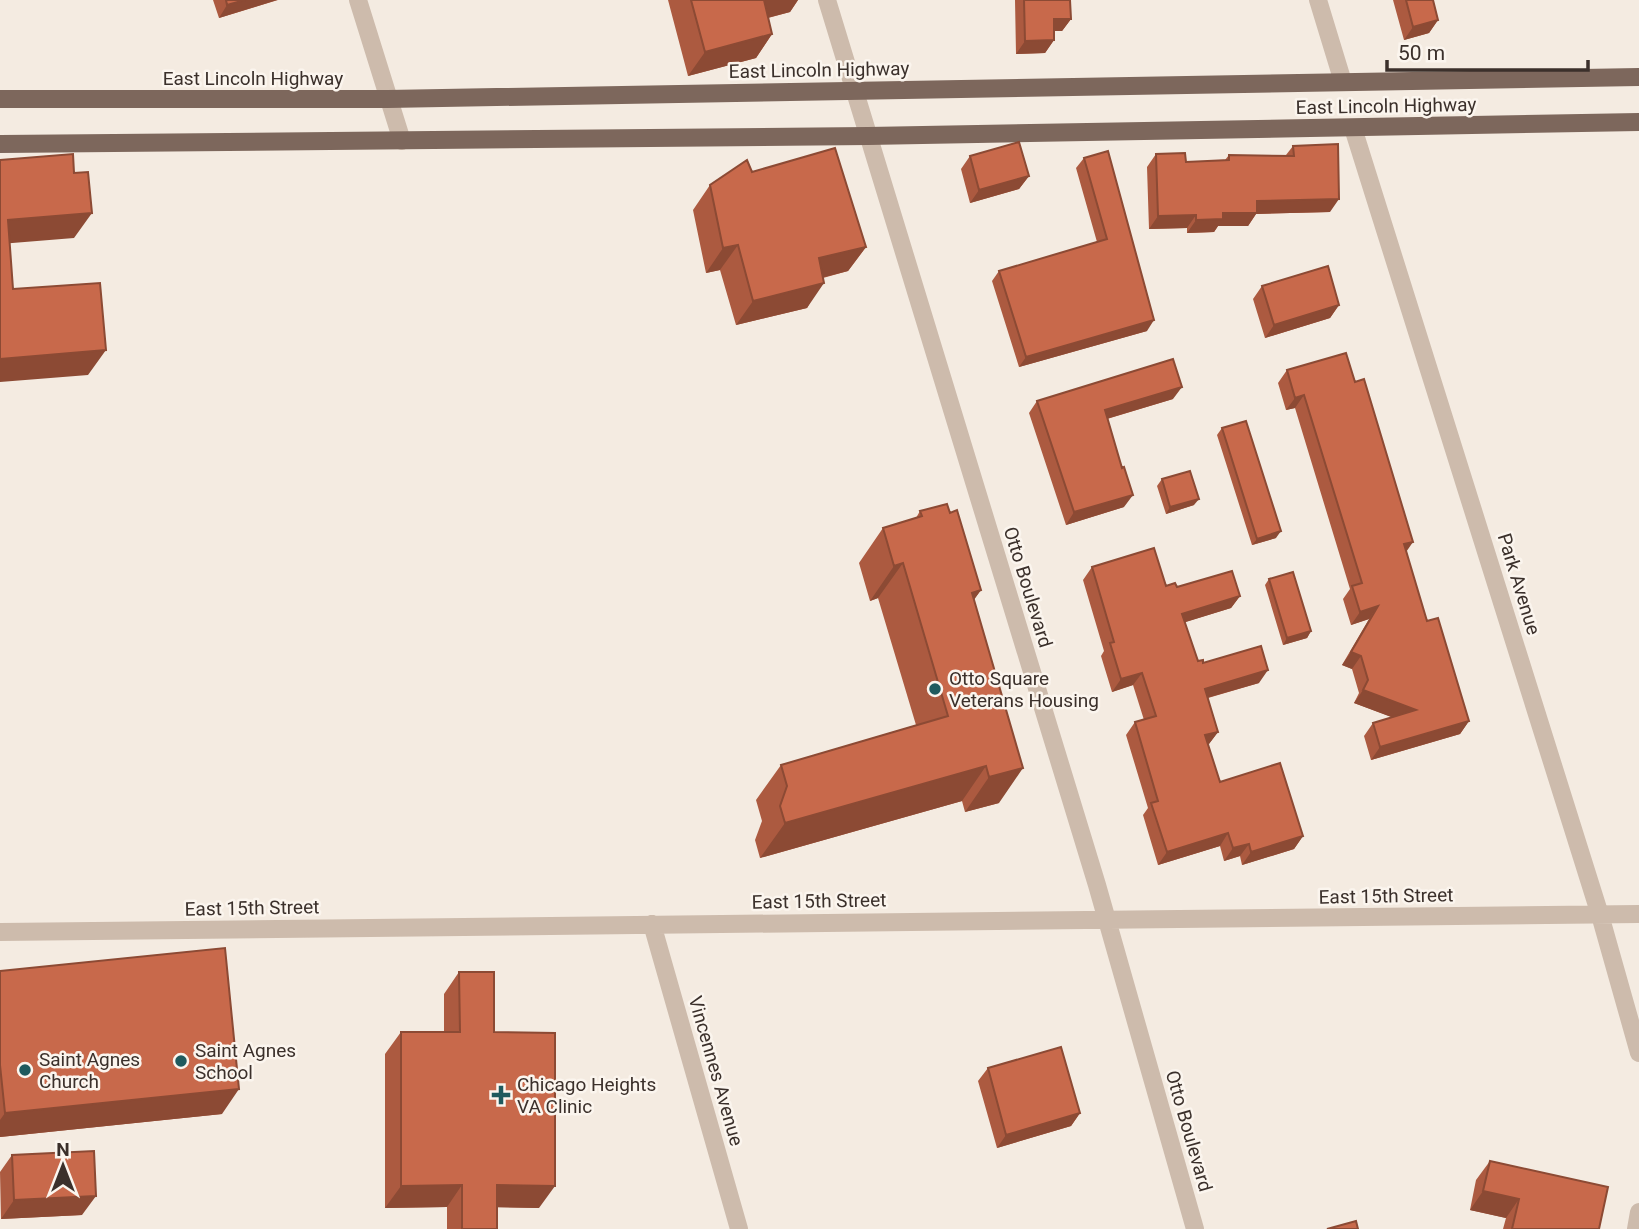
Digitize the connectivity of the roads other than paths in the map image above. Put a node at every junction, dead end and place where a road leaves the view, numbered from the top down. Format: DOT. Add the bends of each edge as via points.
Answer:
graph roads {
  1 [pos="358,0"];
  2 [pos="827,0"];
  3 [pos="1318,0"];
  4 [pos="1639,77"];
  5 [pos="1343,82"];
  6 [pos="854,90"];
  7 [pos="0,99"];
  8 [pos="388,99"];
  9 [pos="1639,122"];
  10 [pos="1353,128"];
  11 [pos="868,136"];
  12 [pos="402,141"];
  13 [pos="0,144"];
  14 [pos="1639,914"];
  15 [pos="1600,915"];
  16 [pos="1107,920"];
  17 [pos="652,924"];
  18 [pos="0,932"];
  19 [pos="1639,1053"];
  20 [pos="1639,1212"];
  21 [pos="739,1229"];
  22 [pos="1195,1229"];
  23 [pos="1636,1229"];
  1 -- 8 [label="street"];
  2 -- 6 [label="street, Otto Boulevard"];
  3 -- 5 [label="street"];
  4 -- 5 [label="main road, East Lincoln Highway"];
  5 -- 6 [label="main road, East Lincoln Highway"];
  6 -- 8 [label="main road, East Lincoln Highway"];
  6 -- 11 [label="street, Otto Boulevard"];
  7 -- 8 [label="main road, East Lincoln Highway"];
  8 -- 12 [label="street"];
  9 -- 10 [label="main road, East Lincoln Highway"];
  10 -- 11 [label="main road, East Lincoln Highway"];
  10 -- 15 [label="street, Park Avenue"];
  11 -- 12 [label="main road, East Lincoln Highway"];
  11 -- 16 [label="street, Otto Boulevard"];
  12 -- 13 [label="main road, East Lincoln Highway"];
  14 -- 15 [label="street, East 15th Street"];
  15 -- 16 [label="street, East 15th Street"];
  15 -- 19 [label="street, Park Avenue"];
  16 -- 17 [label="street, East 15th Street"];
  16 -- 22 [label="street, Otto Boulevard"];
  17 -- 18 [label="street, East 15th Street"];
  17 -- 21 [label="street, Vincennes Avenue"];
  20 -- 23 [label="street"];
}
